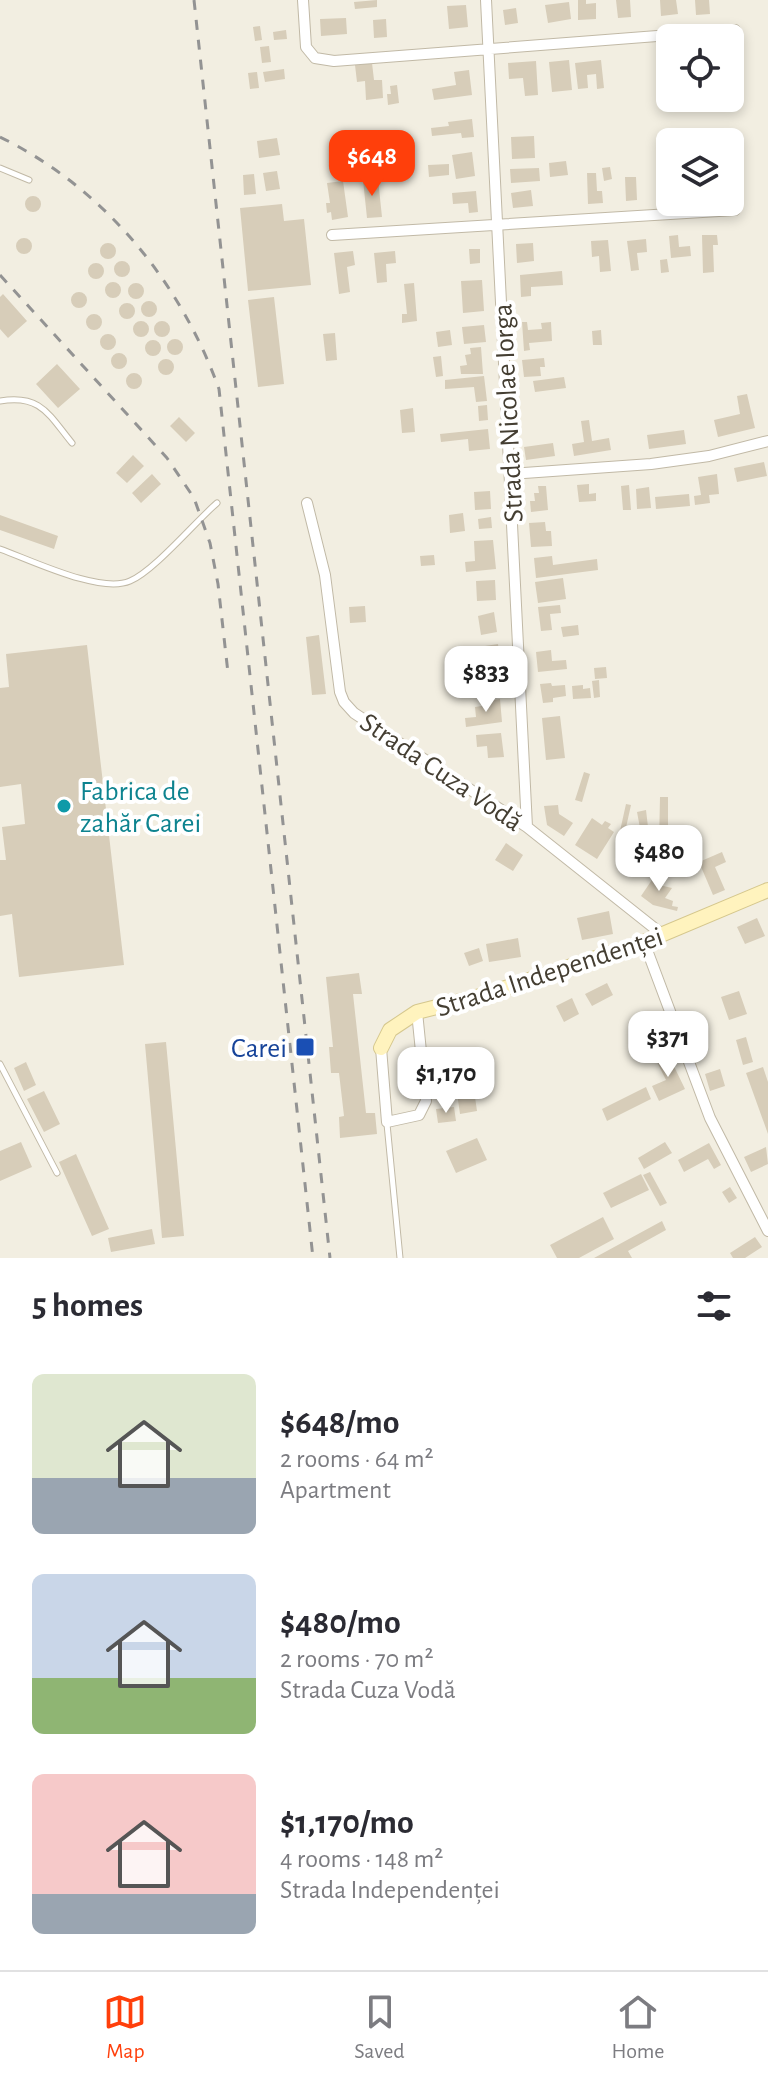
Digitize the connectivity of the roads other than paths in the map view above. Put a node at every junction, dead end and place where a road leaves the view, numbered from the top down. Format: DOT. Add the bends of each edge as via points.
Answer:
graph roads {
  1 [pos="303,0"];
  2 [pos="486,0"];
  3 [pos="656,36"];
  4 [pos="489,50"];
  5 [pos="0,168"];
  6 [pos="29,180"];
  7 [pos="656,214"];
  8 [pos="496,223"];
  9 [pos="332,235"];
  10 [pos="0,401"];
  11 [pos="768,441"];
  12 [pos="72,443"];
  13 [pos="510,474"];
  14 [pos="217,503"];
  15 [pos="307,503"];
  16 [pos="0,549"];
  17 [pos="527,827"];
  18 [pos="768,890"];
  19 [pos="663,935"];
  20 [pos="644,942"];
  21 [pos="417,1012"];
  22 [pos="381,1048"];
  23 [pos="0,1064"];
  24 [pos="387,1122"];
  25 [pos="57,1173"];
  26 [pos="768,1231"];
  27 [pos="400,1258"];
  1 -- 4 [label="street" via="306,47 315,58"];
  2 -- 4 [label="street, Strada Nicolae Iorga"];
  3 -- 4 [label="street"];
  4 -- 8 [label="street, Strada Nicolae Iorga"];
  5 -- 6 [label="lane"];
  7 -- 8 [label="street"];
  8 -- 9 [label="street"];
  8 -- 13 [label="street, Strada Nicolae Iorga"];
  10 -- 12 [label="lane" via="29,399"];
  11 -- 13 [label="street" via="651,464"];
  13 -- 17 [label="street, Strada Nicolae Iorga"];
  14 -- 16 [label="lane" via="145,572 124,583 86,579"];
  15 -- 17 [label="street, Strada Cuza Vodă" via="325,575 344,702"];
  17 -- 19 [label="street, Strada Cuza Vodă"];
  18 -- 19 [label="street, Strada Independenței"];
  19 -- 20 [label="street, Strada Independenței"];
  20 -- 21 [label="street, Strada Independenței"];
  20 -- 26 [label="street" via="710,1118"];
  21 -- 22 [label="street, Strada Independenței" via="390,1030"];
  21 -- 24 [label="street, Strada Independenței" via="426,1101 419,1115"];
  22 -- 24 [label="street, Strada Independenței"];
  23 -- 25 [label="lane"];
  24 -- 27 [label="lane, Strada Independenței"];
}
